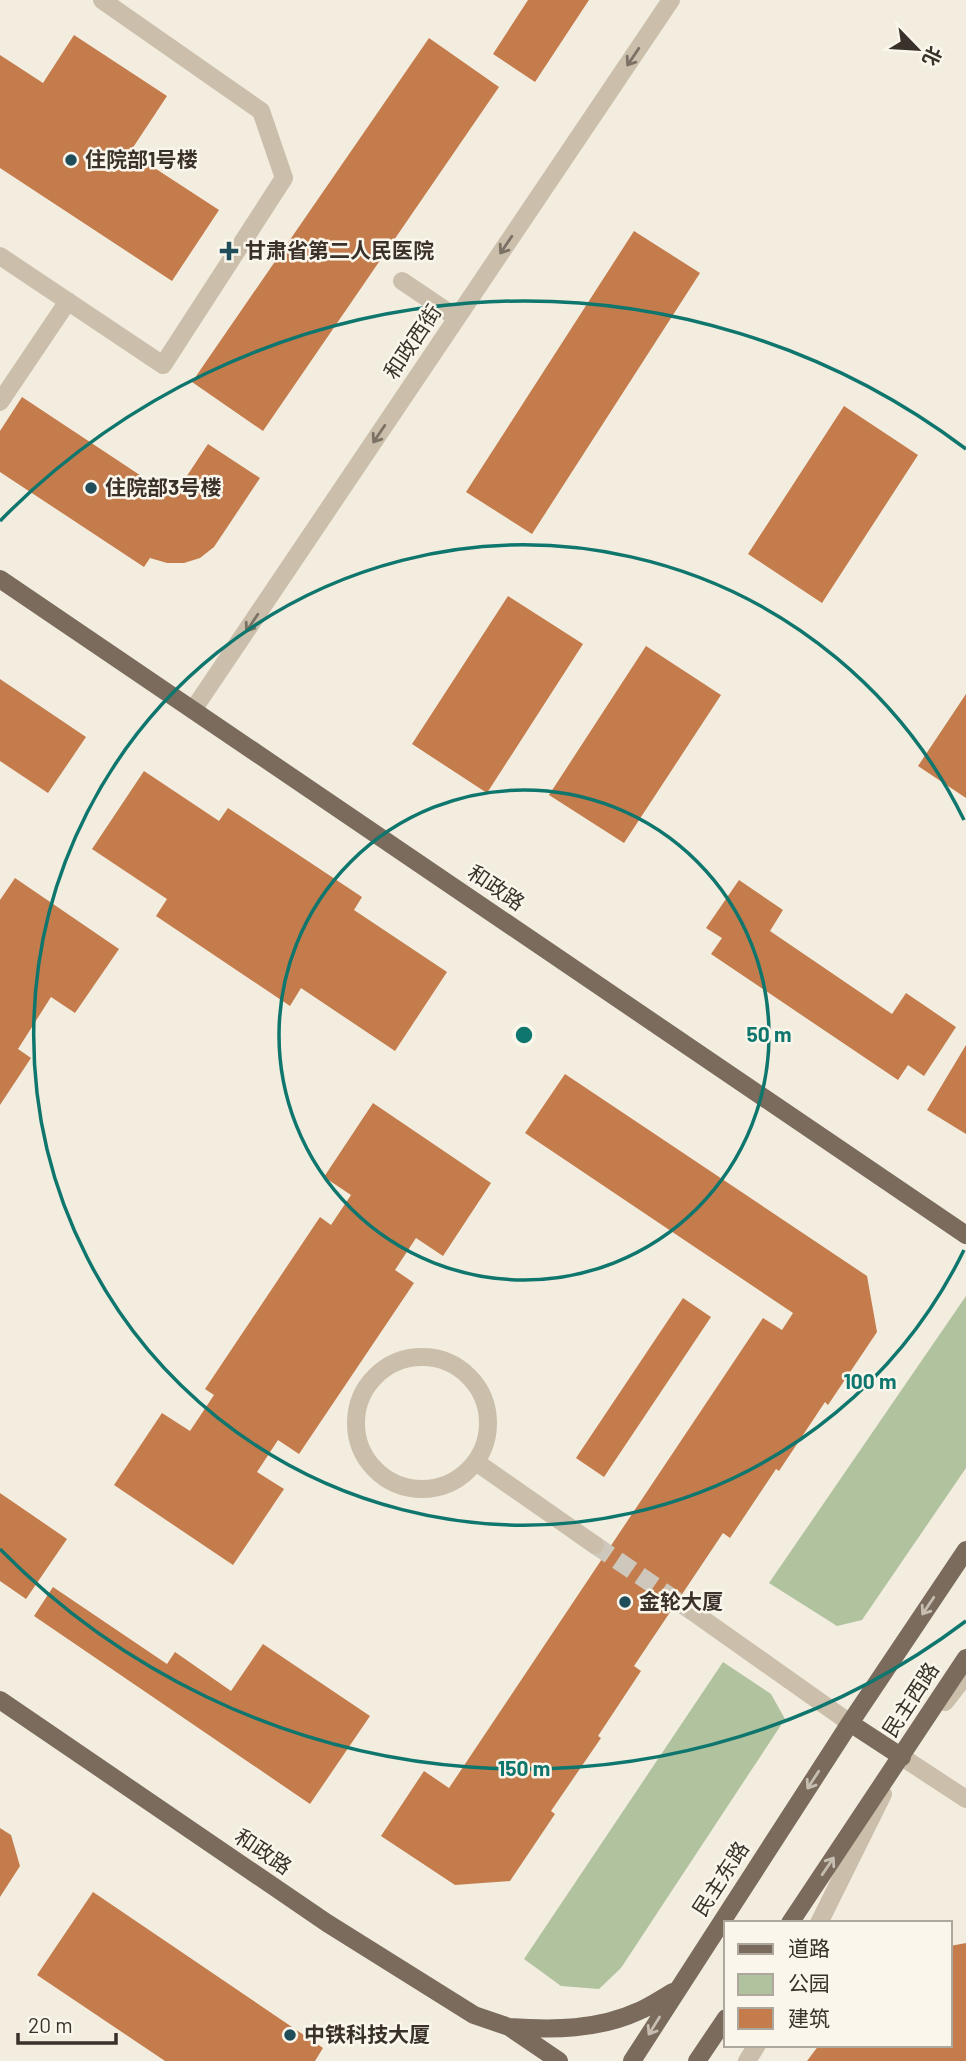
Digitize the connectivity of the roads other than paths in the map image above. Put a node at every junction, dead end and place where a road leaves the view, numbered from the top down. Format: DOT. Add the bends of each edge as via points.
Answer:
graph roads {
  1 [pos="102,0"];
  2 [pos="671,0"];
  3 [pos="0,256"];
  4 [pos="402,281"];
  5 [pos="68,301"];
  6 [pos="457,318"];
  7 [pos="0,402"];
  8 [pos="0,579"];
  9 [pos="193,710"];
  10 [pos="966,1235"];
  11 [pos="475,1462"];
  12 [pos="595,1545"];
  13 [pos="966,1550"];
  14 [pos="692,1612"];
  15 [pos="966,1658"];
  16 [pos="966,1675"];
  17 [pos="0,1700"];
  18 [pos="850,1723"];
  19 [pos="902,1757"];
  20 [pos="966,1799"];
  21 [pos="791,1921"];
  22 [pos="820,1921"];
  23 [pos="677,1990"];
  24 [pos="724,2021"];
  25 [pos="509,2027"];
  26 [pos="559,2061"];
  27 [pos="632,2061"];
  28 [pos="697,2061"];
  1 -- 5 [label="street" via="261,111 284,178 163,365"];
  2 -- 6 [label="street, 和政西街, one-way"];
  3 -- 5 [label="street"];
  4 -- 6 [label="street"];
  5 -- 7 [label="street"];
  6 -- 9 [label="street, 和政西街, one-way"];
  8 -- 9 [label="main road, 和政路"];
  9 -- 10 [label="main road, 和政路"];
  11 -- 11 [label="street" via="486,1438 488,1412 479,1388 461,1369 438,1358 412,1357 387,1366 368,1383 357,1407 356,1433 365,1458 382,1477 406,1488 432,1489 456,1480"];
  11 -- 12 [label="street"];
  13 -- 18 [label="main road, 民主西路, one-way"];
  14 -- 18 [label="street"];
  15 -- 19 [label="main road, 民主西路"];
  16 -- 19 [label="street, 民主西路"];
  17 -- 25 [label="main road, 和政路" via="327,1923 474,2015"];
  18 -- 19 [label="main road"];
  18 -- 23 [label="main road, 民主东路, one-way"];
  19 -- 20 [label="street"];
  21 -- 19 [label="main road, one-way"];
  19 -- 22 [label="street"];
  23 -- 25 [label="main road, 和政路" via="638,2012 602,2023 554,2030"];
  23 -- 27 [label="main road, 民主东路, one-way"];
  24 -- 28 [label="main road"];
  25 -- 26 [label="main road, 和政路"];
}
